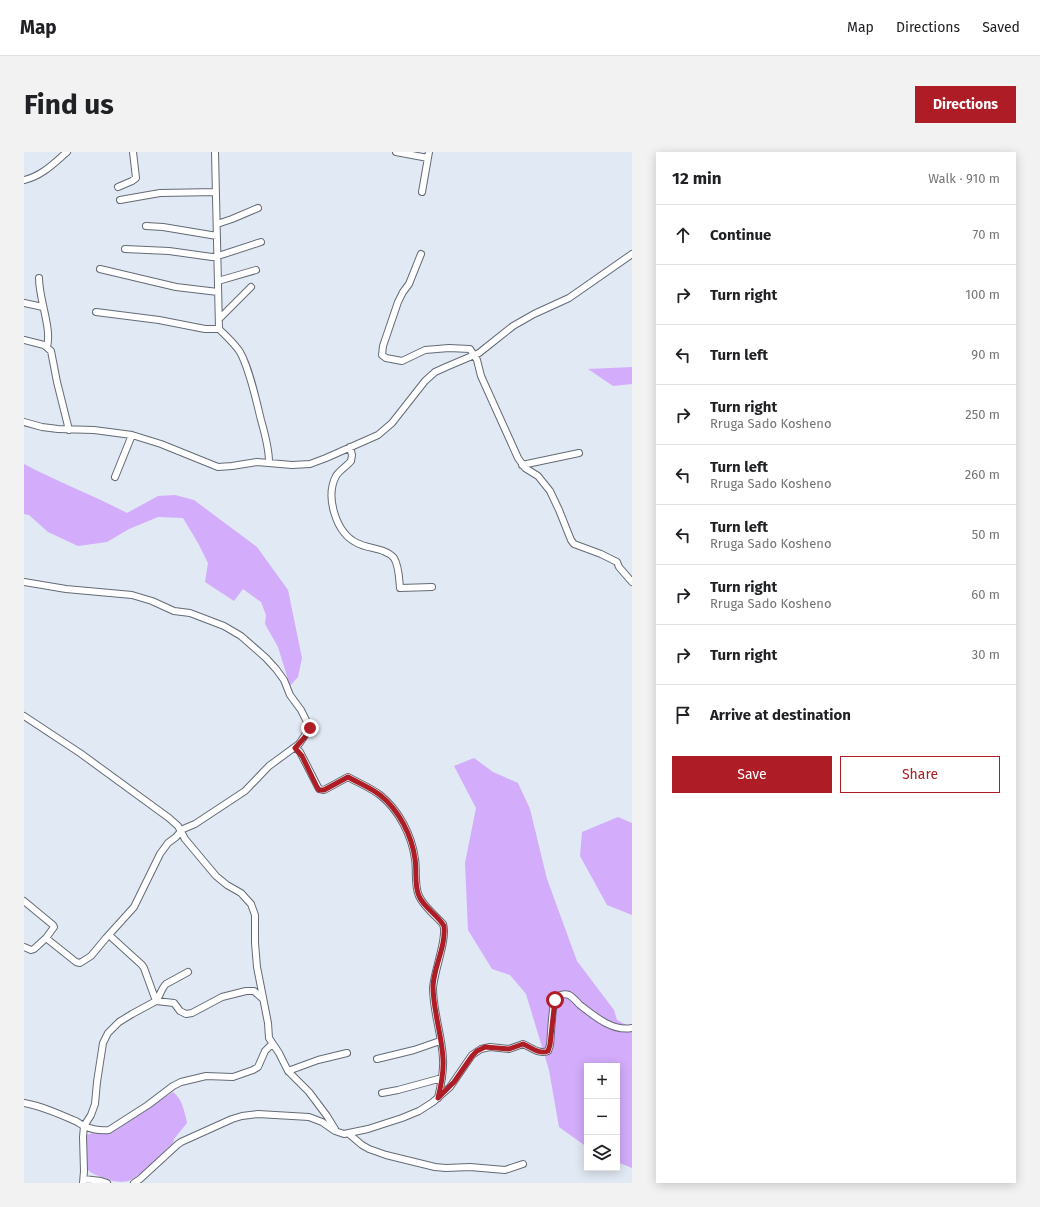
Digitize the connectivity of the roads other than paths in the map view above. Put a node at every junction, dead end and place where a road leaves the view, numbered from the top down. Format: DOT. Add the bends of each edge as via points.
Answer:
graph roads {
  1 [pos="67,152"];
  2 [pos="133,152"];
  3 [pos="216,152"];
  4 [pos="396,152"];
  5 [pos="429,155"];
  6 [pos="24,180"];
  7 [pos="118,187"];
  8 [pos="216,192"];
  9 [pos="422,192"];
  10 [pos="120,200"];
  11 [pos="258,208"];
  12 [pos="217,224"];
  13 [pos="146,226"];
  14 [pos="217,236"];
  15 [pos="261,242"];
  16 [pos="124,249"];
  17 [pos="421,254"];
  18 [pos="632,254"];
  19 [pos="218,256"];
  20 [pos="100,269"];
  21 [pos="256,270"];
  22 [pos="39,278"];
  23 [pos="218,281"];
  24 [pos="251,287"];
  25 [pos="218,292"];
  26 [pos="24,303"];
  27 [pos="43,307"];
  28 [pos="96,312"];
  29 [pos="219,319"];
  30 [pos="219,329"];
  31 [pos="24,340"];
  32 [pos="47,348"];
  33 [pos="474,355"];
  34 [pos="24,422"];
  35 [pos="69,430"];
  36 [pos="132,435"];
  37 [pos="350,447"];
  38 [pos="579,453"];
  39 [pos="269,462"];
  40 [pos="522,465"];
  41 [pos="115,477"];
  42 [pos="24,582"];
  43 [pos="632,582"];
  44 [pos="432,587"];
  45 [pos="24,716"];
  46 [pos="295,748"];
  47 [pos="180,831"];
  48 [pos="24,901"];
  49 [pos="109,935"];
  50 [pos="46,938"];
  51 [pos="24,947"];
  52 [pos="188,972"];
  53 [pos="263,999"];
  54 [pos="156,1001"];
  55 [pos="632,1028"];
  56 [pos="440,1041"];
  57 [pos="272,1044"];
  58 [pos="347,1053"];
  59 [pos="377,1059"];
  60 [pos="288,1071"];
  61 [pos="442,1078"];
  62 [pos="382,1093"];
  63 [pos="438,1098"];
  64 [pos="24,1103"];
  65 [pos="84,1126"];
  66 [pos="335,1131"];
  67 [pos="349,1134"];
  68 [pos="523,1164"];
  69 [pos="83,1181"];
  70 [pos="107,1183"];
  71 [pos="134,1183"];
  1 -- 6 [label="street" via="41,174"];
  2 -- 7 [label="street" via="136,178"];
  3 -- 8 [label="street"];
  4 -- 5 [label="street"];
  5 -- 9 [label="street"];
  8 -- 10 [label="street" via="160,193"];
  8 -- 12 [label="street"];
  11 -- 12 [label="street"];
  12 -- 14 [label="street"];
  13 -- 14 [label="street"];
  14 -- 19 [label="street"];
  15 -- 19 [label="street"];
  16 -- 19 [label="street"];
  17 -- 33 [label="street" via="409,284 398,302 382,355 402,360 425,350 449,348 470,349"];
  18 -- 33 [label="street" via="569,298 513,326"];
  19 -- 23 [label="street"];
  20 -- 25 [label="street" via="176,287"];
  21 -- 23 [label="street"];
  22 -- 27 [label="street"];
  23 -- 25 [label="street"];
  24 -- 29 [label="street"];
  25 -- 29 [label="street"];
  26 -- 27 [label="street"];
  27 -- 32 [label="street" via="49,338"];
  28 -- 30 [label="street"];
  29 -- 30 [label="street"];
  30 -- 39 [label="street" via="240,352 244,361 269,448"];
  31 -- 32 [label="street"];
  32 -- 35 [label="street" via="52,352"];
  33 -- 37 [label="street" via="435,372 392,423 372,438"];
  33 -- 40 [label="street"];
  34 -- 35 [label="street"];
  35 -- 36 [label="street"];
  36 -- 39 [label="street" via="218,467"];
  36 -- 41 [label="street"];
  37 -- 39 [label="street" via="310,464"];
  37 -- 44 [label="street" via="351,461 339,472 332,490 336,516 343,531 359,544 383,551 393,557 400,588"];
  38 -- 40 [label="street"];
  40 -- 43 [label="street" via="538,476 550,491 570,540 617,562"];
  42 -- 46 [label="street" via="137,596 174,611 214,621 233,630 276,668 307,721 310,728"];
  45 -- 47 [label="street" via="169,818"];
  46 -- 47 [label="street" via="268,766 239,796"];
  46 -- 56 [label="street" via="302,756 319,790 324,790 348,777 383,798 395,811 408,835 415,855 419,897 444,926 433,987"];
  47 -- 49 [label="street" via="160,854 134,907"];
  47 -- 53 [label="street" via="216,876 245,897 253,908 256,919 257,967"];
  48 -- 50 [label="street" via="54,926"];
  49 -- 50 [label="street" via="91,956 78,963"];
  49 -- 54 [label="street" via="144,968"];
  50 -- 51 [label="street" via="34,949"];
  52 -- 54 [label="street" via="166,984"];
  53 -- 54 [label="street" via="254,991 246,991 222,997 186,1014 174,1003"];
  53 -- 57 [label="street"];
  54 -- 65 [label="street" via="125,1018 105,1038 99,1067 96,1104"];
  55 -- 63 [label="street" via="608,1024 591,1014 568,994 560,995 554,1003 548,1051 540,1052 523,1044 509,1049 481,1049 472,1056 454,1082"];
  56 -- 59 [label="street"];
  56 -- 61 [label="street" via="443,1059"];
  57 -- 60 [label="street"];
  57 -- 65 [label="street" via="265,1051 258,1067 253,1070 232,1076 206,1076 181,1082 109,1130"];
  58 -- 60 [label="street"];
  60 -- 66 [label="street" via="327,1116"];
  61 -- 62 [label="street"];
  61 -- 63 [label="street"];
  63 -- 67 [label="street" via="419,1111 402,1118"];
  64 -- 65 [label="street" via="74,1120"];
  65 -- 69 [label="street"];
  66 -- 67 [label="street"];
  66 -- 71 [label="street" via="303,1116 242,1116 177,1144"];
  67 -- 68 [label="street" via="370,1149 435,1167 505,1170"];
  69 -- 70 [label="street" via="97,1180"];
}
